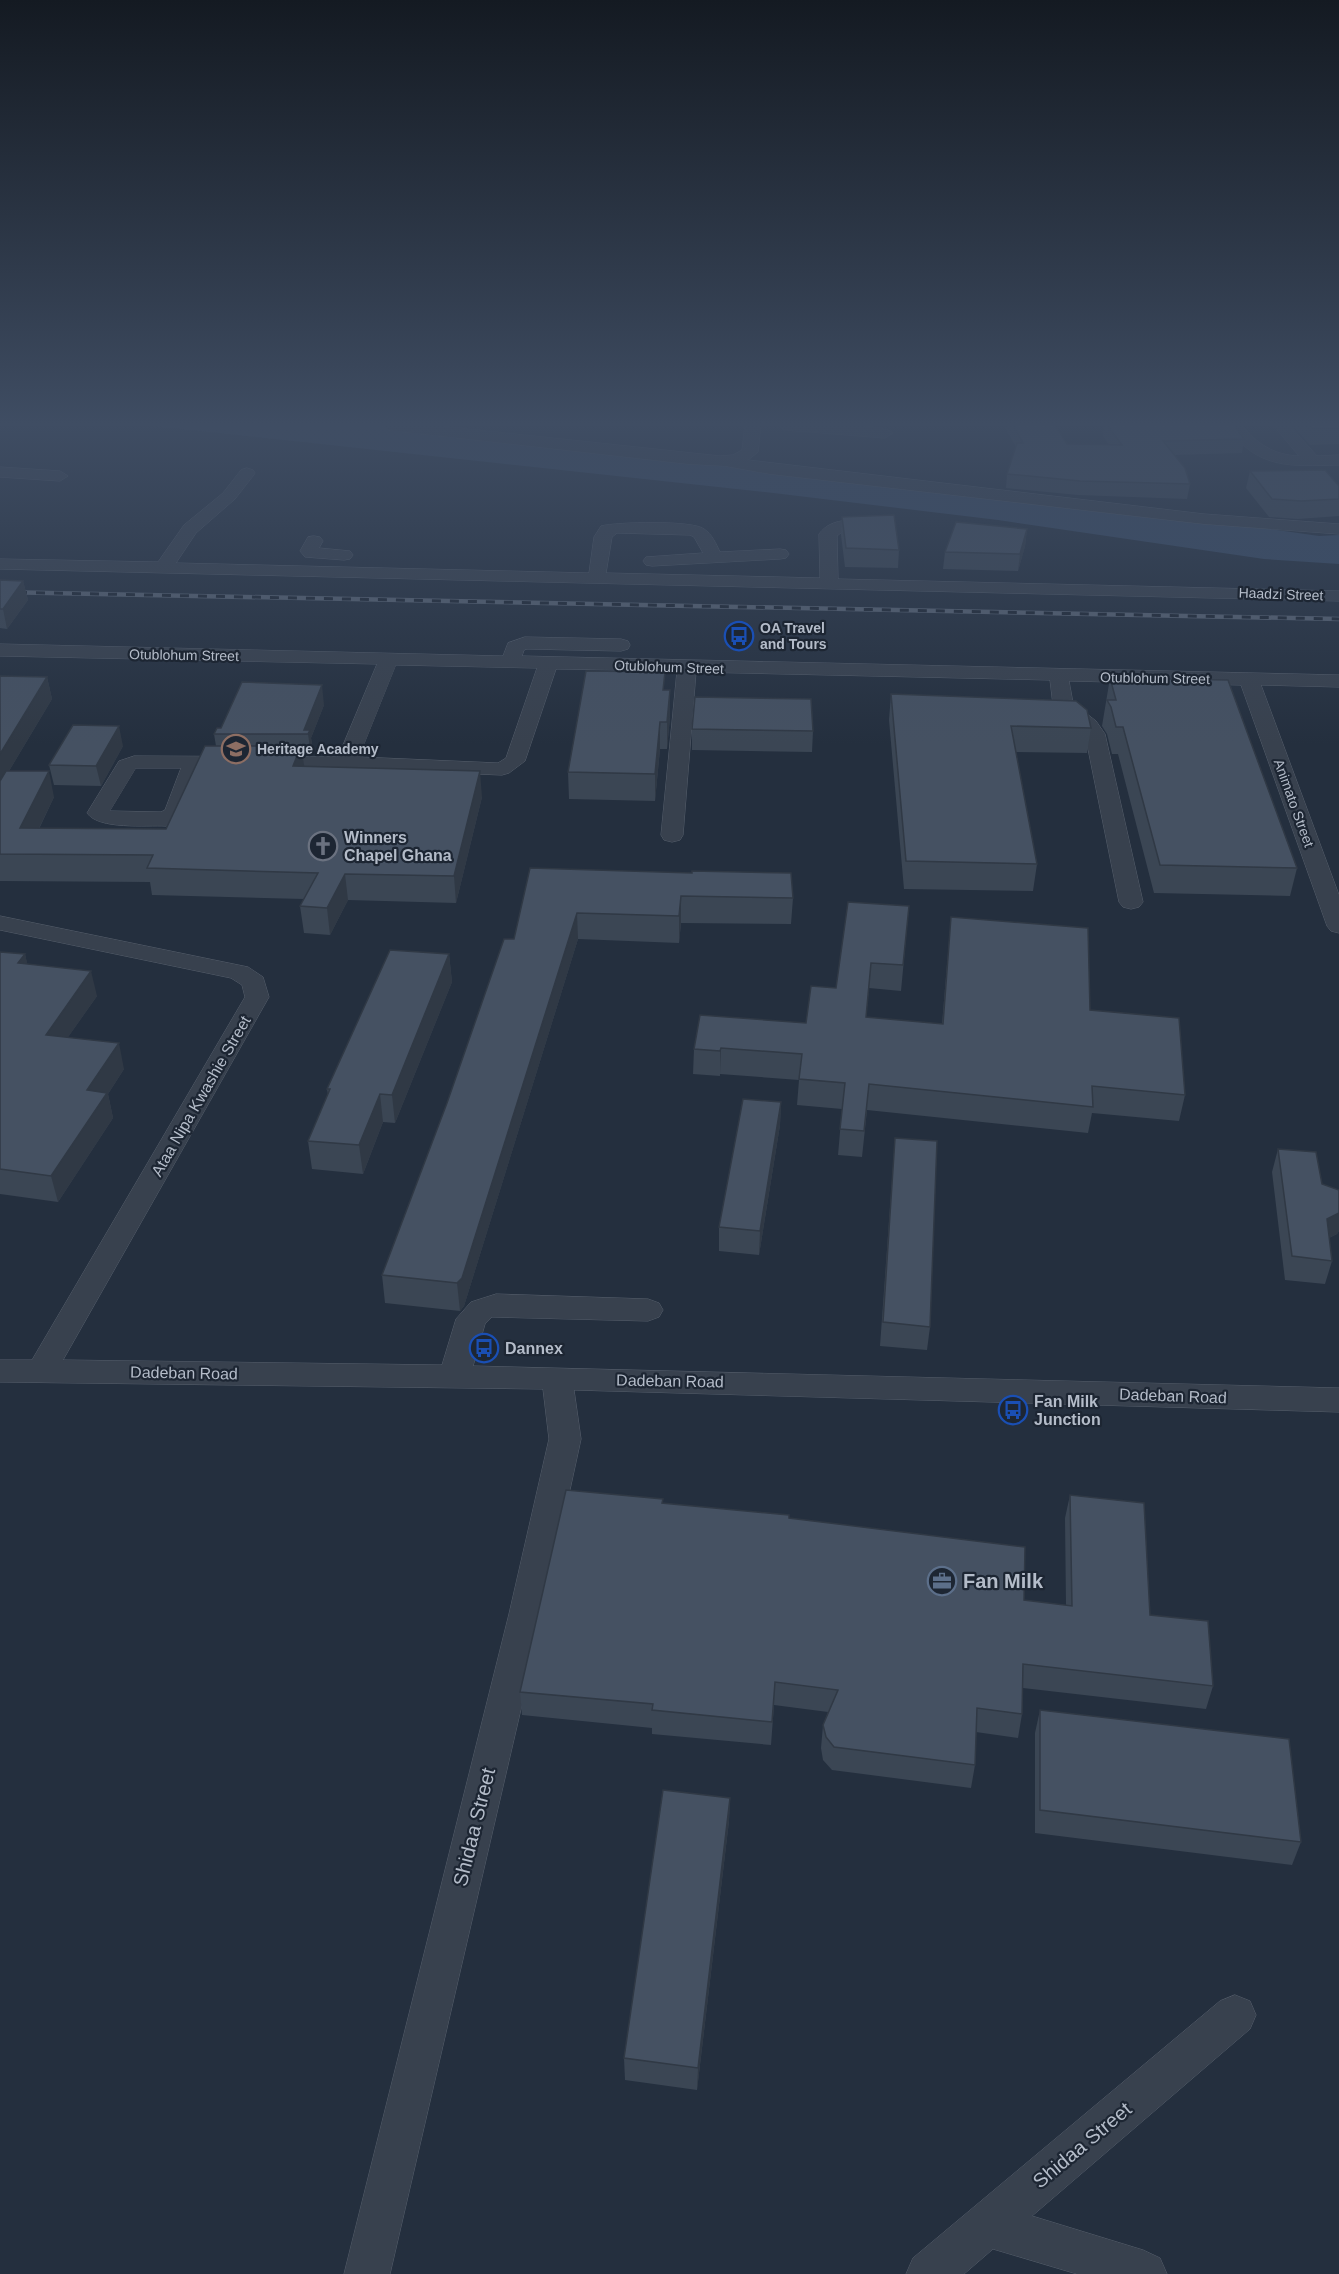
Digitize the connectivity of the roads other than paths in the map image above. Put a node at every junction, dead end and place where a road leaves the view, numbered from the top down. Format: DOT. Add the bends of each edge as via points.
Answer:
graph roads {
  1 [pos="189,531"];
  2 [pos="606,531"];
  3 [pos="696,531"];
  4 [pos="831,531"];
  5 [pos="314,541"];
  6 [pos="780,554"];
  7 [pos="377,556"];
  8 [pos="715,558"];
  9 [pos="0,564"];
  10 [pos="164,567"];
  11 [pos="598,569"];
  12 [pos="366,572"];
  13 [pos="829,583"];
  14 [pos="1339,596"];
  15 [pos="621,645"];
  16 [pos="0,650"];
  17 [pos="388,660"];
  18 [pos="511,662"];
  19 [pos="548,663"];
  20 [pos="687,668"];
  21 [pos="1059,676"];
  22 [pos="1249,680"];
  23 [pos="1339,681"];
  24 [pos="1040,704"];
  25 [pos="1063,705"];
  26 [pos="194,763"];
  27 [pos="346,763"];
  28 [pos="672,835"];
  29 [pos="1131,902"];
  30 [pos="1335,904"];
  31 [pos="0,923"];
  32 [pos="1339,926"];
  33 [pos="648,1310"];
  34 [pos="0,1371"];
  35 [pos="41,1372"];
  36 [pos="454,1377"];
  37 [pos="559,1378"];
  38 [pos="1339,1400"];
  39 [pos="1235,2015"];
  40 [pos="987,2225"];
  41 [pos="366,2274"];
  42 [pos="929,2274"];
  43 [pos="1144,2274"];
  1 -- 10 [label="street"];
  2 -- 11 [label="street"];
  3 -- 8 [label="street"];
  4 -- 13 [label="street"];
  5 -- 7 [label="street" via="309,551 316,555"];
  6 -- 8 [label="street"];
  7 -- 11 [label="street"];
  7 -- 12 [label="street"];
  8 -- 11 [label="street" via="627,561"];
  9 -- 10 [label="street, Haadzi Street"];
  10 -- 12 [label="street, Haadzi Street"];
  11 -- 12 [label="street, Haadzi Street"];
  11 -- 13 [label="street, Haadzi Street"];
  13 -- 14 [label="street, Haadzi Street"];
  15 -- 18 [label="street" via="525,643 515,647"];
  16 -- 17 [label="street, Otublohum Street"];
  17 -- 18 [label="street, Otublohum Street"];
  17 -- 27 [label="street"];
  18 -- 19 [label="street, Otublohum Street"];
  19 -- 20 [label="street, Otublohum Street"];
  19 -- 27 [label="street" via="510,766 502,769"];
  20 -- 21 [label="street, Otublohum Street"];
  20 -- 28 [label="street"];
  21 -- 22 [label="street, Otublohum Street"];
  21 -- 25 [label="street"];
  22 -- 23 [label="street, Otublohum Street"];
  22 -- 30 [label="street, Animato Street"];
  24 -- 25 [label="street"];
  25 -- 29 [label="street" via="1089,724 1095,734"];
  26 -- 27 [label="street"];
  30 -- 32 [label="street, Animato Street"];
  31 -- 35 [label="street, Ataa Nipa Kwashie Street" via="239,972 254,982 257,997"];
  33 -- 36 [label="street" via="496,1305 471,1319"];
  34 -- 35 [label="street, Dadeban Road"];
  35 -- 36 [label="street, Dadeban Road"];
  36 -- 37 [label="street, Dadeban Road"];
  37 -- 38 [label="street, Dadeban Road"];
  37 -- 41 [label="street, Shidaa Street" via="557,1398 565,1439"];
  39 -- 40 [label="street, Shidaa Street"];
  40 -- 42 [label="street, Shidaa Street"];
  40 -- 43 [label="street"];
}
